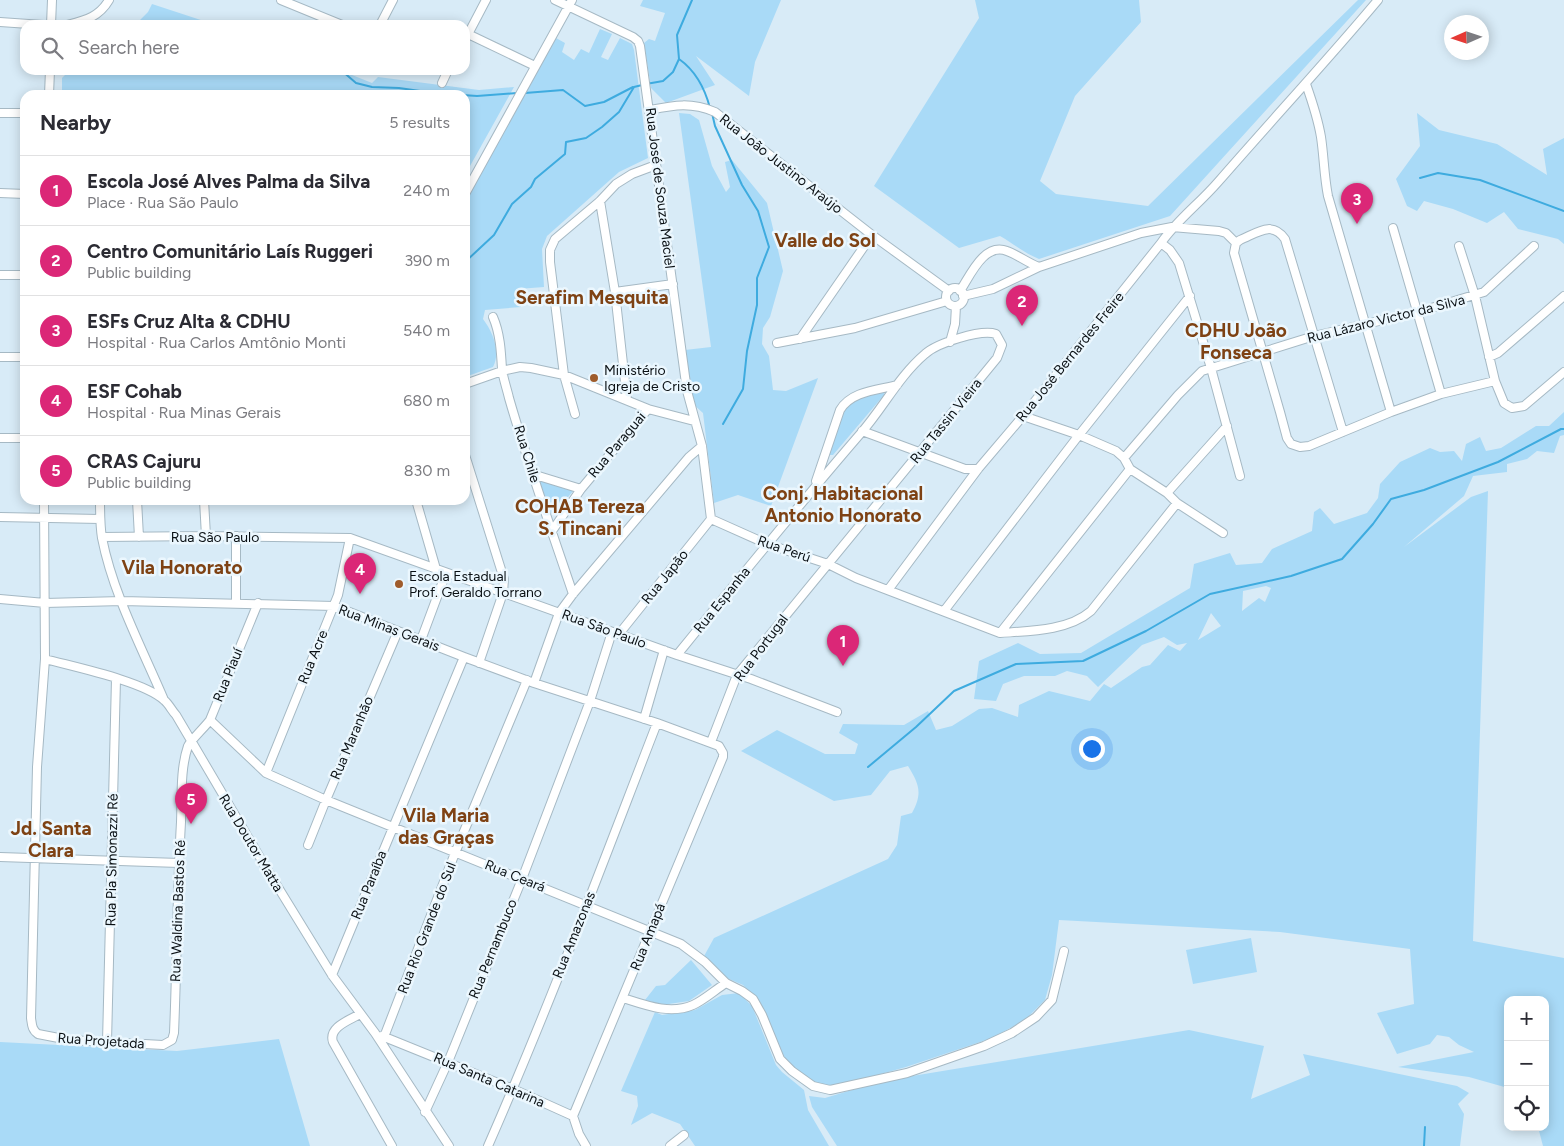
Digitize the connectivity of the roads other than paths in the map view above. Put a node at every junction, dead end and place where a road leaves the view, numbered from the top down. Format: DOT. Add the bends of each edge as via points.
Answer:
graph roads {
  1 [pos="52,0"];
  2 [pos="110,0"];
  3 [pos="281,0"];
  4 [pos="393,0"];
  5 [pos="486,0"];
  6 [pos="554,0"];
  7 [pos="1378,0"];
  8 [pos="570,3"];
  9 [pos="51,20"];
  10 [pos="86,20"];
  11 [pos="330,20"];
  12 [pos="383,20"];
  13 [pos="0,22"];
  14 [pos="20,23"];
  15 [pos="470,31"];
  16 [pos="470,38"];
  17 [pos="535,66"];
  18 [pos="50,75"];
  19 [pos="446,75"];
  20 [pos="442,82"];
  21 [pos="1306,84"];
  22 [pos="50,90"];
  23 [pos="650,110"];
  24 [pos="0,113"];
  25 [pos="20,113"];
  26 [pos="656,166"];
  27 [pos="470,185"];
  28 [pos="0,193"];
  29 [pos="20,194"];
  30 [pos="600,201"];
  31 [pos="1172,227"];
  32 [pos="1393,228"];
  33 [pos="872,235"];
  34 [pos="1161,244"];
  35 [pos="1235,246"];
  36 [pos="1459,246"];
  37 [pos="1534,246"];
  38 [pos="1038,267"];
  39 [pos="0,275"];
  40 [pos="20,275"];
  41 [pos="672,284"];
  42 [pos="948,291"];
  43 [pos="616,292"];
  44 [pos="962,293"];
  45 [pos="1190,296"];
  46 [pos="1474,296"];
  47 [pos="1564,296"];
  48 [pos="947,301"];
  49 [pos="956,306"];
  50 [pos="1418,312"];
  51 [pos="492,317"];
  52 [pos="1365,323"];
  53 [pos="1314,336"];
  54 [pos="800,339"];
  55 [pos="950,342"];
  56 [pos="777,343"];
  57 [pos="1002,345"];
  58 [pos="1263,352"];
  59 [pos="0,357"];
  60 [pos="20,357"];
  61 [pos="1489,357"];
  62 [pos="1211,368"];
  63 [pos="502,371"];
  64 [pos="1564,372"];
  65 [pos="564,375"];
  66 [pos="1495,381"];
  67 [pos="470,382"];
  68 [pos="897,385"];
  69 [pos="1441,394"];
  70 [pos="627,400"];
  71 [pos="648,409"];
  72 [pos="1392,412"];
  73 [pos="576,414"];
  74 [pos="1023,416"];
  75 [pos="694,421"];
  76 [pos="1227,426"];
  77 [pos="862,431"];
  78 [pos="1343,432"];
  79 [pos="1079,435"];
  80 [pos="0,438"];
  81 [pos="20,438"];
  82 [pos="702,446"];
  83 [pos="920,453"];
  84 [pos="1124,458"];
  85 [pos="978,468"];
  86 [pos="1130,468"];
  87 [pos="470,470"];
  88 [pos="532,474"];
  89 [pos="1240,476"];
  90 [pos="815,485"];
  91 [pos="581,489"];
  92 [pos="1166,494"];
  93 [pos="1177,503"];
  94 [pos="44,505"];
  95 [pos="100,505"];
  96 [pos="137,505"];
  97 [pos="204,505"];
  98 [pos="417,505"];
  99 [pos="0,517"];
  100 [pos="43,517"];
  101 [pos="100,519"];
  102 [pos="712,519"];
  103 [pos="552,531"];
  104 [pos="1223,533"];
  105 [pos="139,536"];
  106 [pos="206,536"];
  107 [pos="236,536"];
  108 [pos="102,537"];
  109 [pos="350,538"];
  110 [pos="767,544"];
  111 [pos="828,564"];
  112 [pos="436,568"];
  113 [pos="446,573"];
  114 [pos="888,590"];
  115 [pos="504,593"];
  116 [pos="573,594"];
  117 [pos="0,600"];
  118 [pos="122,601"];
  119 [pos="45,603"];
  120 [pos="236,603"];
  121 [pos="258,603"];
  122 [pos="334,606"];
  123 [pos="944,611"];
  124 [pos="559,613"];
  125 [pos="398,631"];
  126 [pos="616,633"];
  127 [pos="1000,633"];
  128 [pos="421,640"];
  129 [pos="664,650"];
  130 [pos="677,655"];
  131 [pos="464,657"];
  132 [pos="45,659"];
  133 [pos="479,663"];
  134 [pos="737,675"];
  135 [pos="116,679"];
  136 [pos="530,681"];
  137 [pos="164,700"];
  138 [pos="590,702"];
  139 [pos="837,712"];
  140 [pos="644,719"];
  141 [pos="210,720"];
  142 [pos="657,723"];
  143 [pos="191,742"];
  144 [pos="711,742"];
  145 [pos="266,773"];
  146 [pos="326,800"];
  147 [pos="392,826"];
  148 [pos="308,845"];
  149 [pos="456,853"];
  150 [pos="0,857"];
  151 [pos="35,859"];
  152 [pos="112,862"];
  153 [pos="179,863"];
  154 [pos="522,879"];
  155 [pos="587,905"];
  156 [pos="650,931"];
  157 [pos="1064,951"];
  158 [pos="332,974"];
  159 [pos="726,982"];
  160 [pos="623,998"];
  161 [pos="360,1014"];
  162 [pos="375,1033"];
  163 [pos="384,1037"];
  164 [pos="107,1042"];
  165 [pos="164,1045"];
  166 [pos="448,1062"];
  167 [pos="513,1089"];
  168 [pos="425,1112"];
  169 [pos="573,1116"];
  170 [pos="684,1135"];
  171 [pos="392,1146"];
  172 [pos="449,1146"];
  173 [pos="488,1146"];
  174 [pos="586,1146"];
  175 [pos="670,1146"];
  1 -- 9 [label="street"];
  2 -- 10 [label="street" via="98,15"];
  3 -- 11 [label="street"];
  4 -- 12 [label="street"];
  5 -- 15 [label="street"];
  6 -- 8 [label="street"];
  7 -- 21 [label="street, Rua José Bernardes Freire"];
  8 -- 17 [label="street"];
  8 -- 23 [label="street, Rua José de Souza Maciel" via="638,41"];
  13 -- 14 [label="street"];
  16 -- 17 [label="street"];
  17 -- 27 [label="street"];
  18 -- 22 [label="street"];
  19 -- 20 [label="street"];
  21 -- 31 [label="street, Rua José Bernardes Freire" via="1205,197"];
  21 -- 52 [label="street" via="1319,122 1328,196"];
  23 -- 26 [label="street, Rua José de Souza Maciel"];
  23 -- 33 [label="street, Rua João Justino Araújo" via="689,104 715,112"];
  24 -- 25 [label="street"];
  26 -- 30 [label="street" via="632,174 616,184"];
  26 -- 41 [label="street, Rua José de Souza Maciel"];
  28 -- 29 [label="street"];
  30 -- 43 [label="street"];
  30 -- 65 [label="street" via="555,240 550,250"];
  31 -- 34 [label="street, Rua José Bernardes Freire"];
  31 -- 35 [label="street" via="1220,231 1226,233"];
  31 -- 38 [label="street" via="1141,233"];
  32 -- 50 [label="street"];
  33 -- 42 [label="street, Rua João Justino Araújo"];
  33 -- 54 [label="street"];
  34 -- 45 [label="street" via="1179,263"];
  34 -- 74 [label="street, Rua José Bernardes Freire"];
  35 -- 53 [label="street" via="1240,240 1263,230 1274,229 1281,233"];
  35 -- 58 [label="street" via="1234,253"];
  36 -- 46 [label="street"];
  37 -- 46 [label="street, Rua Lázaro Victor da Silva" via="1484,292"];
  38 -- 44 [label="street" via="993,289"];
  38 -- 44 [label="street" via="1005,250 995,250 978,262"];
  39 -- 40 [label="street"];
  41 -- 43 [label="street"];
  41 -- 75 [label="street, Rua José de Souza Maciel"];
  42 -- 44 [label="street" via="955,289"];
  42 -- 48 [label="street"];
  43 -- 70 [label="street"];
  44 -- 49 [label="street" via="961,303"];
  45 -- 62 [label="street"];
  45 -- 79 [label="street"];
  46 -- 50 [label="street, Rua Lázaro Victor da Silva"];
  46 -- 61 [label="street"];
  47 -- 61 [label="street" via="1498,353"];
  48 -- 49 [label="street"];
  48 -- 54 [label="street" via="856,328"];
  49 -- 55 [label="street"];
  50 -- 52 [label="street, Rua Lázaro Victor da Silva"];
  50 -- 69 [label="street"];
  51 -- 63 [label="street, Rua Chile" via="502,356"];
  52 -- 53 [label="street, Rua Lázaro Victor da Silva"];
  52 -- 72 [label="street"];
  53 -- 58 [label="street, Rua Lázaro Victor da Silva"];
  53 -- 78 [label="street"];
  54 -- 56 [label="street"];
  55 -- 57 [label="street, Rua Espanha" via="990,332 996,334"];
  55 -- 68 [label="street, Rua Espanha" via="926,352"];
  57 -- 83 [label="street, Rua Tassin Vieira" via="997,358"];
  58 -- 62 [label="street, Rua Lázaro Victor da Silva"];
  58 -- 78 [label="street" via="1291,444 1309,446"];
  59 -- 60 [label="street"];
  61 -- 66 [label="street"];
  62 -- 76 [label="street"];
  62 -- 84 [label="street, Rua Lázaro Victor da Silva" via="1190,381"];
  63 -- 65 [label="street" via="520,367"];
  63 -- 67 [label="street"];
  63 -- 88 [label="street, Rua Chile"];
  64 -- 66 [label="street" via="1520,407 1512,408 1504,403"];
  65 -- 70 [label="street"];
  65 -- 73 [label="street"];
  66 -- 69 [label="street"];
  68 -- 77 [label="street, Rua Espanha"];
  68 -- 90 [label="street" via="845,401"];
  69 -- 72 [label="street"];
  70 -- 71 [label="street"];
  71 -- 75 [label="street"];
  71 -- 91 [label="street, Rua Paraguai"];
  72 -- 78 [label="street"];
  74 -- 79 [label="street"];
  74 -- 85 [label="street, Rua José Bernardes Freire"];
  75 -- 82 [label="street, Rua José de Souza Maciel"];
  76 -- 89 [label="street"];
  76 -- 92 [label="street"];
  77 -- 83 [label="street"];
  77 -- 90 [label="street, Rua Espanha"];
  79 -- 84 [label="street" via="1116,451"];
  79 -- 123 [label="street"];
  80 -- 81 [label="street"];
  82 -- 102 [label="street, Rua José de Souza Maciel"];
  82 -- 116 [label="street, Rua Rio Grande do Sul" via="689,457"];
  83 -- 85 [label="street" via="965,469"];
  83 -- 111 [label="street, Rua Tassin Vieira"];
  84 -- 86 [label="street"];
  85 -- 114 [label="street, Rua José Bernardes Freire"];
  86 -- 92 [label="street"];
  86 -- 127 [label="street"];
  87 -- 115 [label="street" via="501,564"];
  88 -- 91 [label="street"];
  88 -- 103 [label="street, Rua Chile"];
  90 -- 110 [label="street, Rua Espanha"];
  91 -- 103 [label="street, Rua Paraguai"];
  92 -- 93 [label="street"];
  93 -- 104 [label="street"];
  93 -- 127 [label="street" via="1082,619 1036,630"];
  94 -- 100 [label="street"];
  95 -- 101 [label="street"];
  96 -- 105 [label="street"];
  97 -- 106 [label="street"];
  98 -- 112 [label="street"];
  99 -- 100 [label="street"];
  100 -- 101 [label="street"];
  100 -- 119 [label="street"];
  101 -- 108 [label="street"];
  102 -- 110 [label="street, Rua Perú"];
  102 -- 126 [label="street, Rua Japão"];
  103 -- 116 [label="street, Rua Chile"];
  105 -- 106 [label="street, Rua São Paulo"];
  105 -- 108 [label="street, Rua São Paulo"];
  106 -- 107 [label="street, Rua São Paulo"];
  107 -- 109 [label="street, Rua São Paulo"];
  107 -- 120 [label="street"];
  108 -- 118 [label="street"];
  109 -- 112 [label="street, Rua São Paulo"];
  109 -- 122 [label="street, Rua Acre"];
  110 -- 111 [label="street, Rua Perú"];
  110 -- 130 [label="street, Rua Espanha"];
  111 -- 114 [label="street, Rua Perú"];
  111 -- 134 [label="street, Rua Portugal"];
  112 -- 113 [label="street, Rua São Paulo"];
  113 -- 115 [label="street, Rua São Paulo"];
  113 -- 128 [label="street"];
  114 -- 123 [label="street, Rua Perú"];
  115 -- 124 [label="street, Rua São Paulo"];
  115 -- 133 [label="street"];
  116 -- 124 [label="street, Rua Rio Grande do Sul"];
  117 -- 119 [label="street, Rua Minas Gerais"];
  118 -- 119 [label="street, Rua Minas Gerais"];
  118 -- 120 [label="street, Rua Minas Gerais"];
  118 -- 137 [label="street"];
  119 -- 132 [label="street"];
  120 -- 121 [label="street, Rua Minas Gerais"];
  121 -- 122 [label="street, Rua Minas Gerais"];
  121 -- 141 [label="street, Rua Piauí"];
  122 -- 125 [label="street, Rua Minas Gerais"];
  122 -- 145 [label="street, Rua Acre"];
  123 -- 127 [label="street, Rua Perú"];
  124 -- 126 [label="street, Rua São Paulo"];
  124 -- 136 [label="street, Rua Rio Grande do Sul"];
  125 -- 128 [label="street, Rua Minas Gerais"];
  125 -- 146 [label="street, Rua Maranhão"];
  126 -- 129 [label="street, Rua São Paulo"];
  126 -- 138 [label="street, Rua Japão"];
  128 -- 131 [label="street, Rua Minas Gerais"];
  129 -- 130 [label="street, Rua São Paulo"];
  129 -- 140 [label="street"];
  130 -- 134 [label="street, Rua São Paulo"];
  131 -- 133 [label="street, Rua Minas Gerais"];
  131 -- 147 [label="street, Rua Paraíba"];
  132 -- 135 [label="street, Rua Doutor Matta"];
  132 -- 151 [label="street" via="37,767"];
  133 -- 136 [label="street, Rua Minas Gerais"];
  134 -- 139 [label="street, Rua São Paulo"];
  134 -- 144 [label="street, Rua Portugal"];
  135 -- 137 [label="street, Rua Doutor Matta"];
  135 -- 152 [label="street, Rua Pia Simonazzi Ré"];
  136 -- 138 [label="street, Rua Minas Gerais"];
  136 -- 149 [label="street, Rua Rio Grande do Sul"];
  137 -- 143 [label="street, Rua Doutor Matta"];
  138 -- 140 [label="street, Rua Minas Gerais"];
  138 -- 154 [label="street, Rua Pernambuco"];
  140 -- 142 [label="street, Rua Minas Gerais"];
  141 -- 143 [label="street, Rua Piauí"];
  141 -- 145 [label="street, Rua Ceará"];
  142 -- 144 [label="street, Rua Minas Gerais"];
  142 -- 155 [label="street, Rua Amazonas"];
  143 -- 153 [label="street, Rua Waldina Bastos Ré" via="183,772"];
  143 -- 158 [label="street, Rua Doutor Matta"];
  144 -- 156 [label="street, Rua Amapá" via="719,746 723,757"];
  145 -- 146 [label="street, Rua Ceará"];
  146 -- 147 [label="street, Rua Ceará"];
  146 -- 148 [label="street, Rua Maranhão"];
  147 -- 149 [label="street, Rua Ceará"];
  147 -- 158 [label="street, Rua Paraíba"];
  149 -- 154 [label="street, Rua Ceará"];
  149 -- 163 [label="street, Rua Rio Grande do Sul"];
  150 -- 151 [label="street"];
  151 -- 152 [label="street"];
  151 -- 164 [label="street, Rua Projetada" via="31,1018 34,1032 69,1040"];
  152 -- 153 [label="street"];
  152 -- 164 [label="street, Rua Pia Simonazzi Ré"];
  153 -- 165 [label="street, Rua Waldina Bastos Ré" via="174,1033 172,1040"];
  154 -- 155 [label="street, Rua Ceará"];
  154 -- 166 [label="street, Rua Pernambuco"];
  155 -- 156 [label="street, Rua Ceará"];
  155 -- 167 [label="street, Rua Amazonas"];
  156 -- 159 [label="street, Rua Ceará" via="681,944"];
  156 -- 160 [label="street, Rua Amapá"];
  157 -- 159 [label="street, Rua Ceará" via="1052,1000 1036,1017 1012,1033 907,1073 830,1090 814,1086 780,1059 753,999"];
  158 -- 161 [label="street, Rua Doutor Matta"];
  159 -- 160 [label="street" via="692,1005 673,1009"];
  160 -- 169 [label="street, Rua Amapá"];
  161 -- 162 [label="street, Rua Doutor Matta"];
  161 -- 171 [label="street" via="333,1032 332,1042"];
  162 -- 163 [label="street, Rua Santa Catarina"];
  162 -- 168 [label="street, Rua Doutor Matta"];
  163 -- 166 [label="street, Rua Santa Catarina"];
  164 -- 165 [label="street, Rua Projetada"];
  166 -- 167 [label="street, Rua Santa Catarina"];
  166 -- 168 [label="street, Rua Pernambuco"];
  167 -- 169 [label="street, Rua Santa Catarina"];
  167 -- 173 [label="street, Rua Amazonas"];
  168 -- 172 [label="street, Rua Doutor Matta"];
  169 -- 174 [label="street"];
  170 -- 175 [label="street"];
}
